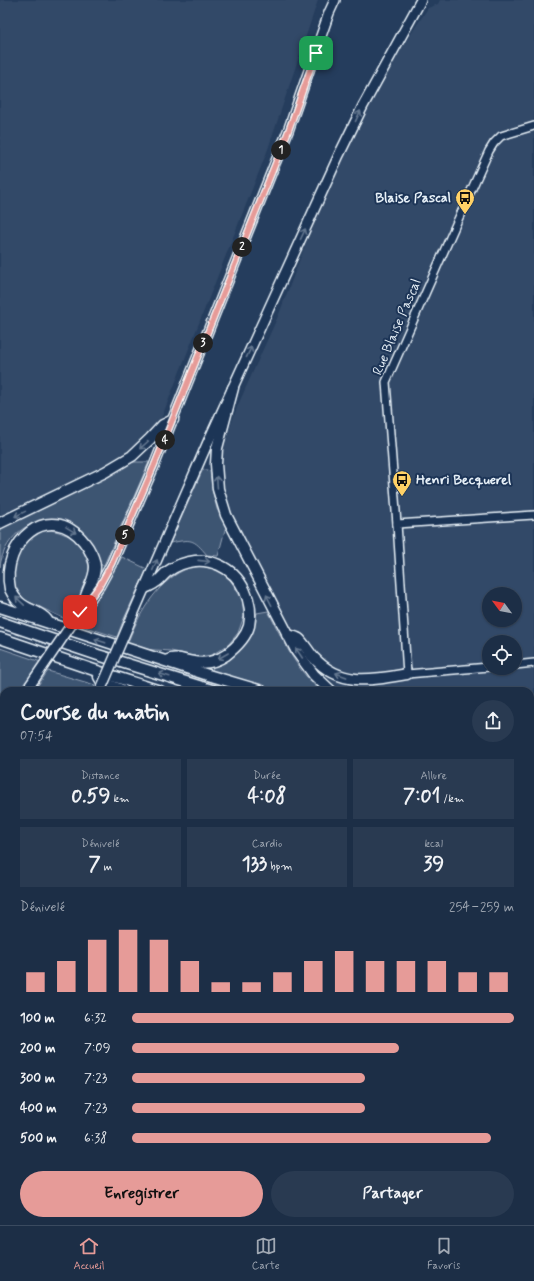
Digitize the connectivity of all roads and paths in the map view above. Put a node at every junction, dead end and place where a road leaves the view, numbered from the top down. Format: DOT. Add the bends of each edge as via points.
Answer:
graph roads {
  1 [pos="335,0"];
  2 [pos="421,0"];
  3 [pos="428,0"];
  4 [pos="396,45"];
  5 [pos="534,126"];
  6 [pos="233,388"];
  7 [pos="173,420"];
  8 [pos="534,515"];
  9 [pos="0,523"];
  10 [pos="398,524"];
  11 [pos="145,588"];
  12 [pos="0,607"];
  13 [pos="82,610"];
  14 [pos="0,622"];
  15 [pos="50,625"];
  16 [pos="287,635"];
  17 [pos="0,638"];
  18 [pos="164,661"];
  19 [pos="534,663"];
  20 [pos="522,664"];
  21 [pos="482,668"];
  22 [pos="94,670"];
  23 [pos="407,674"];
  24 [pos="29,687"];
  25 [pos="101,687"];
  26 [pos="114,687"];
  27 [pos="147,687"];
  28 [pos="201,687"];
  29 [pos="248,687"];
  30 [pos="327,687"];
  1 -- 7 [label="main road" via="288,132"];
  2 -- 4 [label="main road"];
  3 -- 4 [label="main road"];
  6 -- 4 [label="main road, one-way" via="362,106"];
  5 -- 10 [label="street, Rue Blaise Pascal" via="501,136 489,151 386,382"];
  11 -- 6 [label="main road, one-way"];
  16 -- 6 [label="highway, one-way" via="226,515 218,489 217,448"];
  7 -- 9 [label="highway, one-way" via="163,425 132,456 105,472"];
  7 -- 13 [label="main road" via="112,563"];
  8 -- 10 [label="street"];
  10 -- 23 [label="street, Rue Blaise Pascal"];
  11 -- 18 [label="highway, one-way" via="168,571 183,563 197,560 225,568 239,580 248,596 248,628 239,643 226,655 212,662 196,663 173,658"];
  11 -- 25 [label="main road, bridge"];
  12 -- 15 [label="highway"];
  15 -- 13 [label="highway, one-way" via="43,616 18,602 5,573 6,557 14,542 28,530 45,524 63,526 79,535 89,548 95,566 94,579"];
  13 -- 24 [label="main road, bridge"];
  28 -- 14 [label="highway, one-way"];
  18 -- 15 [label="highway, one-way"];
  23 -- 16 [label="highway, one-way" via="369,680 346,677 324,668 300,639"];
  30 -- 16 [label="highway, one-way" via="314,675"];
  17 -- 22 [label="highway"];
  18 -- 29 [label="highway"];
  19 -- 20 [label="street"];
  21 -- 23 [label="street"];
  22 -- 26 [label="highway" via="102,682"];
  22 -- 27 [label="highway"];
}
